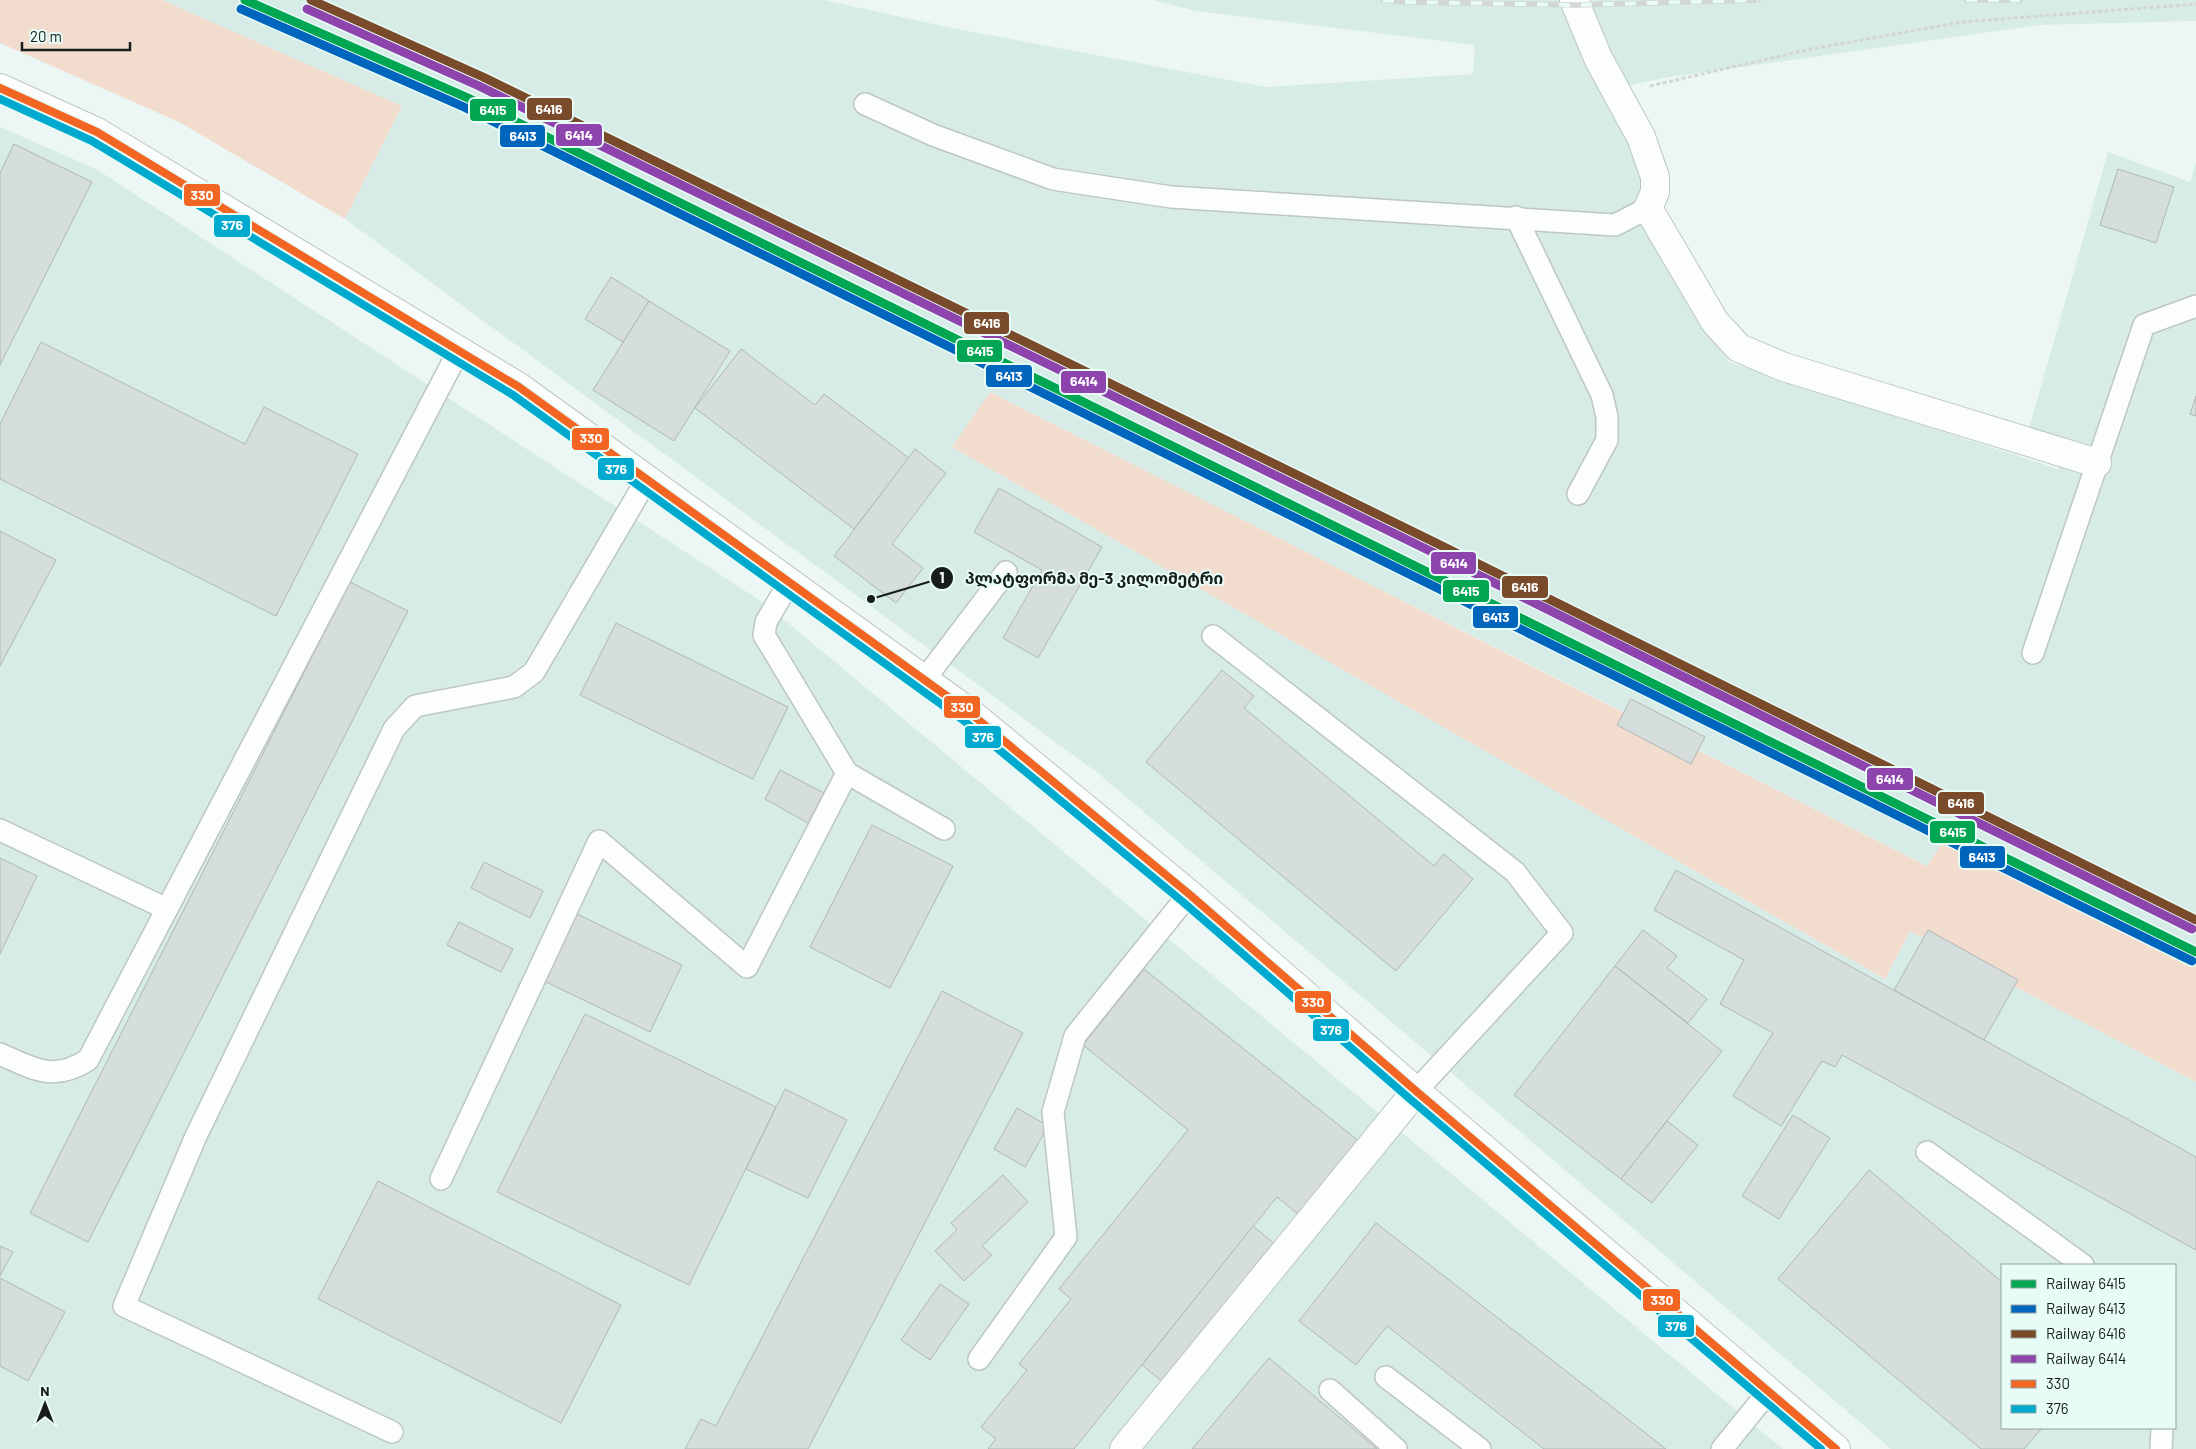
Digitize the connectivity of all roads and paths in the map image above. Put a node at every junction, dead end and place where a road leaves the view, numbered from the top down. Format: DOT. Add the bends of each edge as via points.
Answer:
graph roads {
  1 [pos="1574,0"];
  2 [pos="2196,4"];
  3 [pos="0,88"];
  4 [pos="1618,93"];
  5 [pos="865,104"];
  6 [pos="1648,208"];
  7 [pos="1516,218"];
  8 [pos="2196,306"];
  9 [pos="458,352"];
  10 [pos="2097,462"];
  11 [pos="647,479"];
  12 [pos="1578,494"];
  13 [pos="1006,572"];
  14 [pos="790,581"];
  15 [pos="1213,636"];
  16 [pos="2033,653"];
  17 [pos="924,680"];
  18 [pos="847,773"];
  19 [pos="944,829"];
  20 [pos="0,830"];
  21 [pos="1188,894"];
  22 [pos="167,909"];
  23 [pos="0,1054"];
  24 [pos="1416,1091"];
  25 [pos="1927,1152"];
  26 [pos="442,1179"];
  27 [pos="2082,1264"];
  28 [pos="979,1359"];
  29 [pos="1386,1377"];
  30 [pos="1330,1390"];
  31 [pos="1768,1392"];
  32 [pos="2162,1429"];
  33 [pos="392,1432"];
  34 [pos="1124,1449"];
  35 [pos="1396,1449"];
  36 [pos="1480,1449"];
  37 [pos="1722,1449"];
  38 [pos="1836,1449"];
  39 [pos="2160,1449"];
  1 -- 4 [label="street" via="1598,58"];
  2 -- 4 [label="path" via="1962,22 1811,49"];
  3 -- 9 [label="street" via="97,132"];
  4 -- 6 [label="street" via="1655,177 1655,192"];
  5 -- 7 [label="lane" via="933,135 1054,179 1171,197"];
  6 -- 7 [label="lane" via="1616,225"];
  6 -- 10 [label="street" via="1715,322 1739,348 1784,367"];
  7 -- 12 [label="lane" via="1602,394 1607,440"];
  8 -- 10 [label="lane" via="2144,325"];
  9 -- 11 [label="street" via="519,387"];
  9 -- 22 [label="lane"];
  10 -- 16 [label="lane"];
  11 -- 14 [label="street"];
  11 -- 33 [label="lane" via="534,672 514,687 415,706 394,728 196,1136 124,1306"];
  13 -- 17 [label="lane"];
  14 -- 17 [label="street"];
  14 -- 18 [label="lane" via="766,622 764,636"];
  15 -- 24 [label="lane" via="1515,872 1562,933"];
  17 -- 21 [label="street" via="975,717"];
  18 -- 19 [label="lane"];
  18 -- 26 [label="lane" via="747,967 599,841"];
  20 -- 22 [label="lane"];
  21 -- 24 [label="street"];
  21 -- 28 [label="lane" via="1074,1036 1054,1112 1066,1237"];
  22 -- 23 [label="lane" via="88,1060 74,1069 58,1073 37,1071"];
  24 -- 31 [label="street"];
  24 -- 34 [label="street"];
  25 -- 27 [label="lane"];
  29 -- 36 [label="lane"];
  30 -- 35 [label="lane"];
  31 -- 37 [label="lane"];
  31 -- 38 [label="street"];
  32 -- 39 [label="lane"];
}
